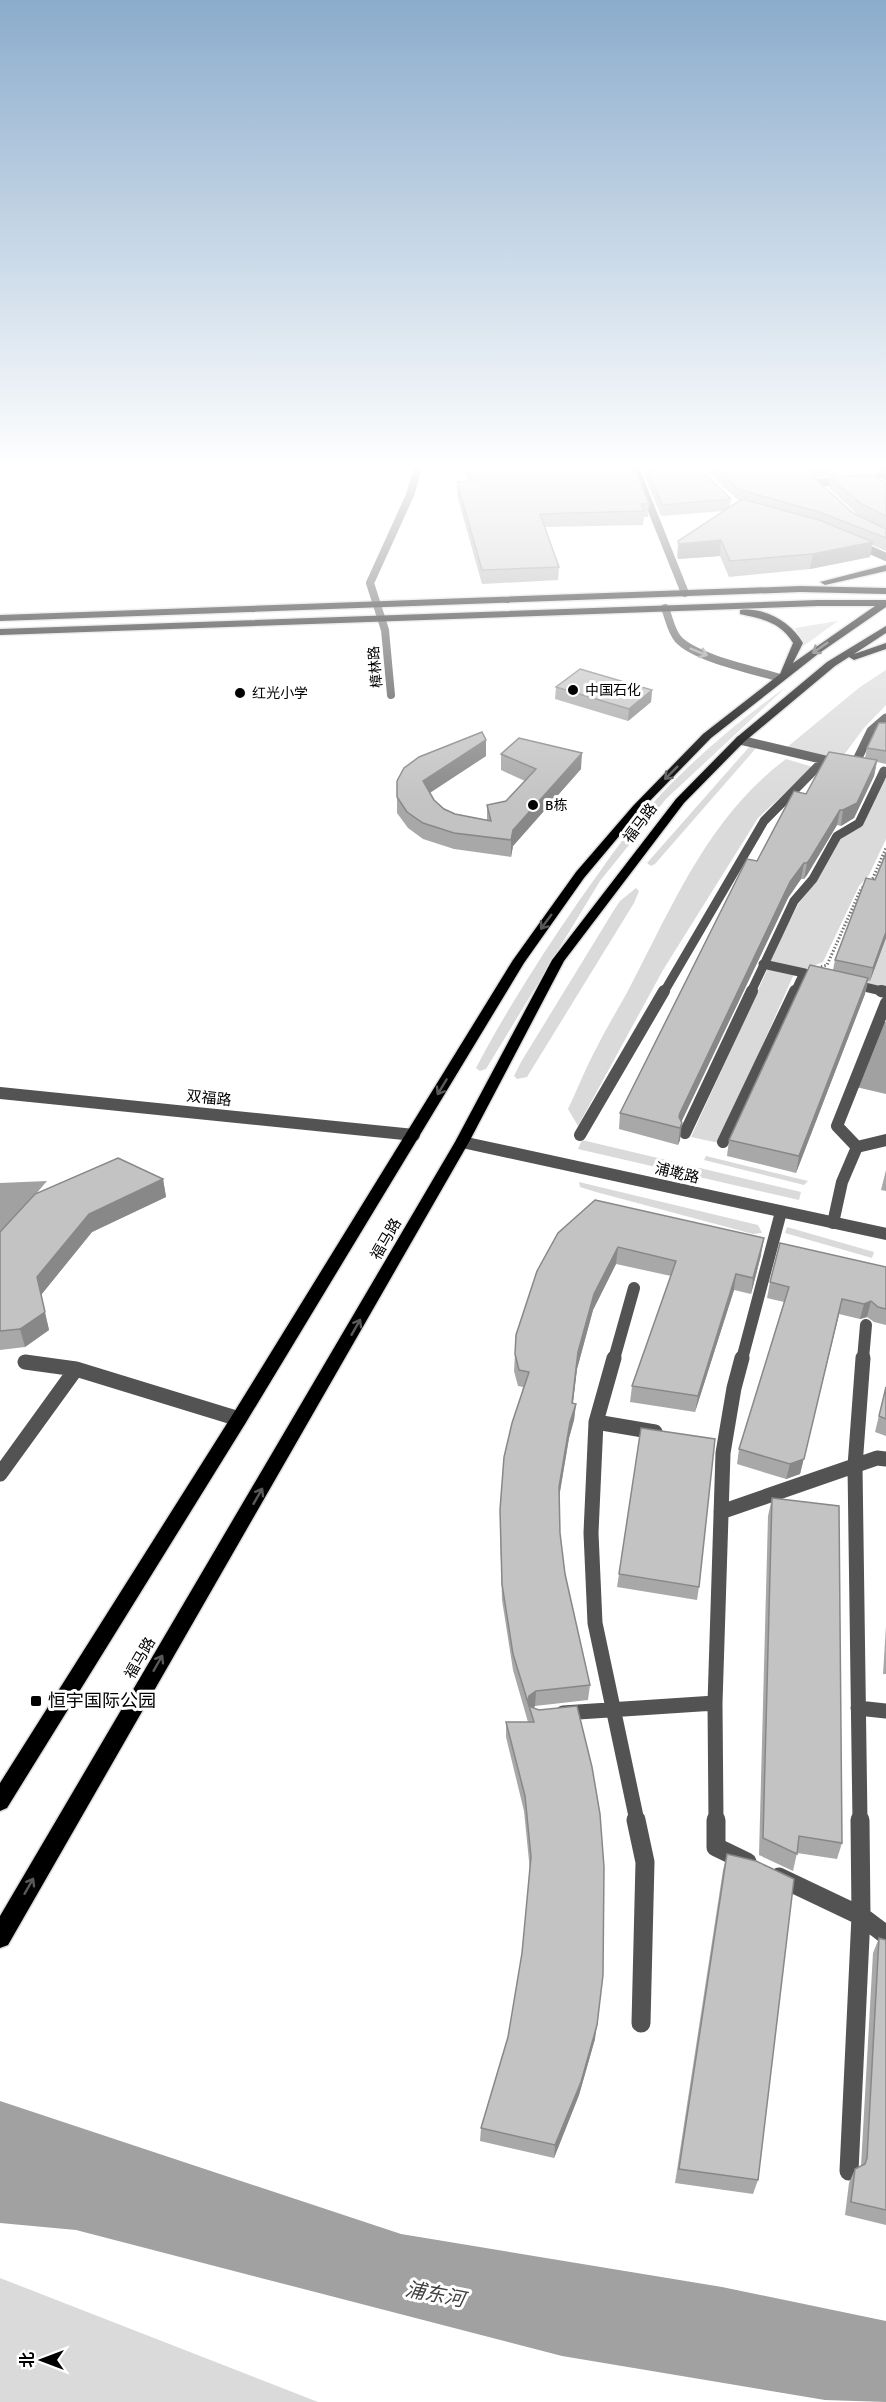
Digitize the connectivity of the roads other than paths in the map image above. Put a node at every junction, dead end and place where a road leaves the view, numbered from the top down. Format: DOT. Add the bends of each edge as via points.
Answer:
graph roads {
  1 [pos="372,580"];
  2 [pos="680,580"];
  3 [pos="835,580"];
  4 [pos="759,591"];
  5 [pos="886,591"];
  6 [pos="685,593"];
  7 [pos="886,603"];
  8 [pos="376,606"];
  9 [pos="665,608"];
  10 [pos="0,618"];
  11 [pos="381,619"];
  12 [pos="886,629"];
  13 [pos="0,632"];
  14 [pos="886,646"];
  15 [pos="831,664"];
  16 [pos="780,678"];
  17 [pos="391,695"];
  18 [pos="886,718"];
  19 [pos="740,740"];
  20 [pos="877,770"];
  21 [pos="763,964"];
  22 [pos="804,973"];
  23 [pos="824,978"];
  24 [pos="845,982"];
  25 [pos="886,992"];
  26 [pos="886,1003"];
  27 [pos="0,1093"];
  28 [pos="685,1133"];
  29 [pos="414,1135"];
  30 [pos="580,1135"];
  31 [pos="886,1140"];
  32 [pos="462,1142"];
  33 [pos="723,1142"];
  34 [pos="857,1147"];
  35 [pos="781,1212"];
  36 [pos="833,1223"];
  37 [pos="886,1234"];
  38 [pos="634,1288"];
  39 [pos="866,1325"];
  40 [pos="25,1362"];
  41 [pos="76,1369"];
  42 [pos="239,1419"];
  43 [pos="596,1422"];
  44 [pos="666,1434"];
  45 [pos="886,1458"];
  46 [pos="855,1466"];
  47 [pos="0,1474"];
  48 [pos="721,1512"];
  49 [pos="715,1703"];
  50 [pos="614,1708"];
  51 [pos="858,1708"];
  52 [pos="886,1711"];
  53 [pos="547,1715"];
  54 [pos="0,1801"];
  55 [pos="861,1916"];
  56 [pos="886,1935"];
  57 [pos="0,1937"];
  58 [pos="641,2023"];
  59 [pos="849,2171"];
  1 -- 8 [label="street, 樟林路"];
  2 -- 6 [label="street"];
  3 -- 4 [label="main road"];
  4 -- 5 [label="main road"];
  4 -- 6 [label="main road"];
  6 -- 8 [label="main road"];
  7 -- 9 [label="main road"];
  7 -- 16 [label="main road, 福马路, one-way"];
  8 -- 10 [label="main road"];
  8 -- 11 [label="street, 樟林路"];
  9 -- 11 [label="main road"];
  9 -- 16 [label="street, one-way" via="677,638 685,645"];
  9 -- 16 [label="main road" via="745,612 785,625 798,643"];
  11 -- 13 [label="main road"];
  11 -- 17 [label="street, 樟林路"];
  12 -- 15 [label="main road, 福马路"];
  14 -- 15 [label="main road"];
  15 -- 19 [label="main road, 福马路"];
  16 -- 29 [label="main road, 福马路, one-way" via="699,744 580,875 518,963"];
  18 -- 20 [label="street" via="871,731 849,765"];
  19 -- 30 [label="street" via="830,761 764,821"];
  19 -- 32 [label="main road, 福马路" via="680,801 558,960"];
  20 -- 21 [label="street" via="859,823 837,836 813,879 794,901"];
  21 -- 22 [label="street"];
  21 -- 28 [label="street"];
  22 -- 23 [label="street"];
  22 -- 33 [label="street"];
  24 -- 25 [label="street"];
  26 -- 34 [label="street" via="837,1126"];
  27 -- 29 [label="street, 双福路"];
  29 -- 42 [label="main road, 福马路"];
  31 -- 34 [label="street"];
  32 -- 35 [label="street, 浦墘路"];
  57 -- 32 [label="main road, 福马路, one-way"];
  34 -- 36 [label="street" via="842,1182"];
  35 -- 36 [label="street, 浦墘路"];
  35 -- 48 [label="street" via="719,1443"];
  36 -- 37 [label="street, 浦墘路"];
  38 -- 43 [label="street"];
  39 -- 46 [label="street"];
  40 -- 41 [label="street"];
  41 -- 42 [label="street"];
  41 -- 47 [label="street"];
  42 -- 54 [label="main road, 福马路"];
  43 -- 44 [label="street"];
  43 -- 50 [label="street" via="591,1533 595,1623"];
  45 -- 46 [label="street"];
  46 -- 48 [label="street"];
  46 -- 51 [label="street"];
  48 -- 49 [label="street"];
  49 -- 50 [label="street"];
  49 -- 55 [label="street" via="716,1847"];
  50 -- 53 [label="street"];
  50 -- 58 [label="street" via="645,1862"];
  51 -- 52 [label="street"];
  51 -- 55 [label="street"];
  55 -- 56 [label="street"];
  55 -- 59 [label="street"];
}
